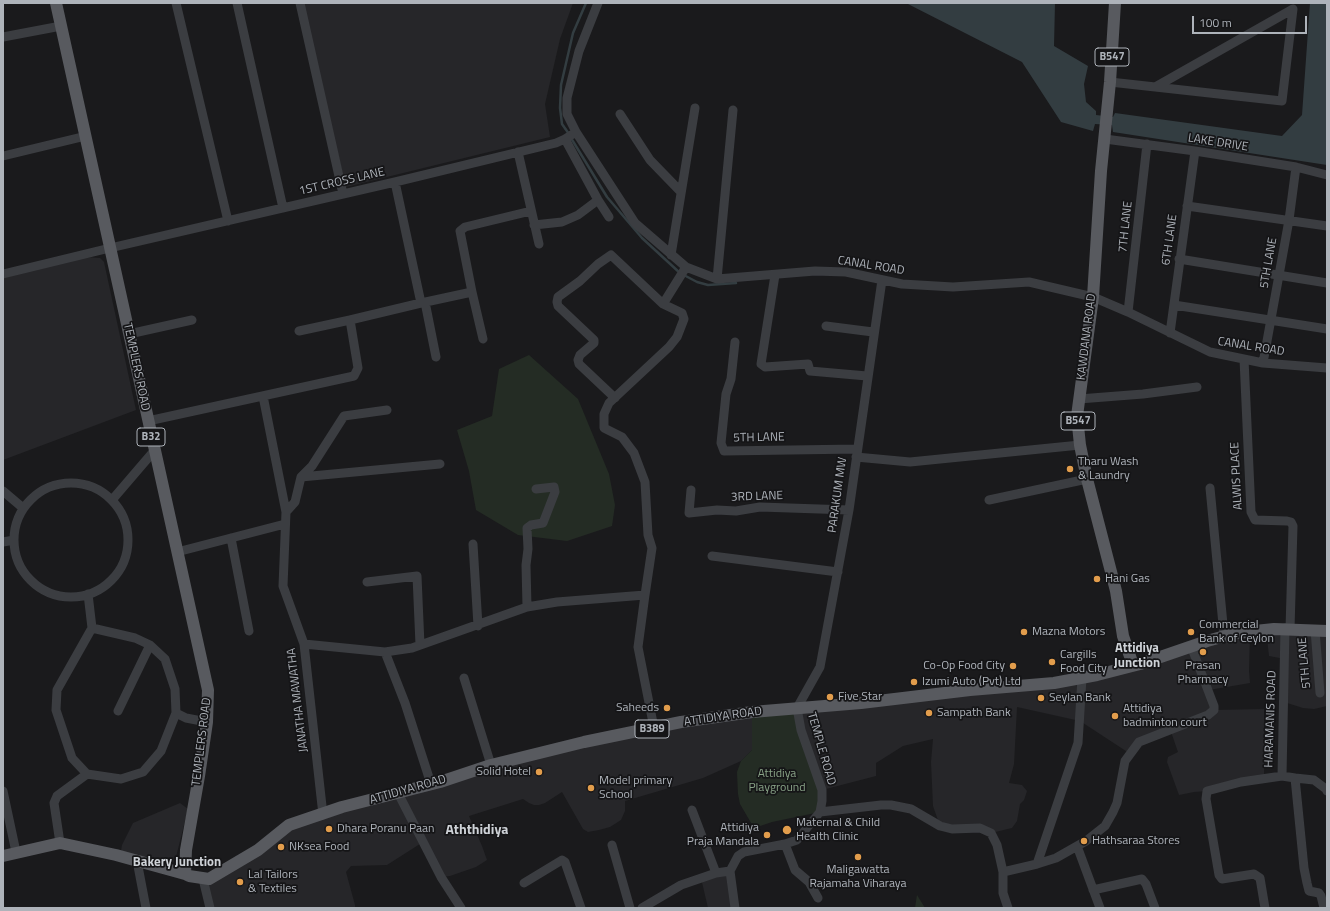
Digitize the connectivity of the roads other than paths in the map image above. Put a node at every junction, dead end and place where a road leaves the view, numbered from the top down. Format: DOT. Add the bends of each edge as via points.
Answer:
graph roads {
  1 [pos="56,3"];
  2 [pos="176,3"];
  3 [pos="237,3"];
  4 [pos="300,3"];
  5 [pos="598,3"];
  6 [pos="1115,3"];
  7 [pos="61,26"];
  8 [pos="3,37"];
  9 [pos="1110,82"];
  10 [pos="1157,86"];
  11 [pos="695,108"];
  12 [pos="733,110"];
  13 [pos="620,114"];
  14 [pos="1105,133"];
  15 [pos="86,136"];
  16 [pos="570,136"];
  17 [pos="1147,144"];
  18 [pos="1195,151"];
  19 [pos="518,152"];
  20 [pos="3,156"];
  21 [pos="1296,167"];
  22 [pos="1327,174"];
  23 [pos="395,182"];
  24 [pos="681,192"];
  25 [pos="343,194"];
  26 [pos="598,200"];
  27 [pos="1187,206"];
  28 [pos="282,208"];
  29 [pos="531,211"];
  30 [pos="609,217"];
  31 [pos="1289,220"];
  32 [pos="228,221"];
  33 [pos="534,225"];
  34 [pos="1327,226"];
  35 [pos="539,244"];
  36 [pos="110,248"];
  37 [pos="670,255"];
  38 [pos="1179,259"];
  39 [pos="683,271"];
  40 [pos="3,274"];
  41 [pos="775,275"];
  42 [pos="1278,276"];
  43 [pos="717,279"];
  44 [pos="882,280"];
  45 [pos="1327,283"];
  46 [pos="472,292"];
  47 [pos="1092,297"];
  48 [pos="423,303"];
  49 [pos="663,304"];
  50 [pos="1174,305"];
  51 [pos="1128,312"];
  52 [pos="192,320"];
  53 [pos="350,320"];
  54 [pos="1271,320"];
  55 [pos="826,326"];
  56 [pos="1327,329"];
  57 [pos="299,331"];
  58 [pos="873,332"];
  59 [pos="1170,333"];
  60 [pos="129,334"];
  61 [pos="483,339"];
  62 [pos="734,342"];
  63 [pos="436,357"];
  64 [pos="1244,359"];
  65 [pos="1263,363"];
  66 [pos="1327,368"];
  67 [pos="867,376"];
  68 [pos="1197,387"];
  69 [pos="263,396"];
  70 [pos="615,398"];
  71 [pos="1079,399"];
  72 [pos="387,410"];
  73 [pos="148,421"];
  74 [pos="1080,445"];
  75 [pos="154,451"];
  76 [pos="857,453"];
  77 [pos="440,464"];
  78 [pos="301,477"];
  79 [pos="1087,479"];
  80 [pos="1210,488"];
  81 [pos="536,489"];
  82 [pos="691,490"];
  83 [pos="3,491"];
  84 [pos="112,500"];
  85 [pos="989,500"];
  86 [pos="23,508"];
  87 [pos="849,510"];
  88 [pos="286,512"];
  89 [pos="285,524"];
  90 [pos="231,538"];
  91 [pos="14,540"];
  92 [pos="3,542"];
  93 [pos="473,544"];
  94 [pos="177,552"];
  95 [pos="712,556"];
  96 [pos="838,572"];
  97 [pos="367,582"];
  98 [pos="88,594"];
  99 [pos="645,595"];
  100 [pos="527,607"];
  101 [pos="478,626"];
  102 [pos="92,628"];
  103 [pos="1288,628"];
  104 [pos="1314,630"];
  105 [pos="1327,630"];
  106 [pos="249,631"];
  107 [pos="1224,635"];
  108 [pos="304,644"];
  109 [pos="150,645"];
  110 [pos="420,645"];
  111 [pos="1191,646"];
  112 [pos="385,652"];
  113 [pos="1133,665"];
  114 [pos="464,678"];
  115 [pos="1082,678"];
  116 [pos="1320,693"];
  117 [pos="797,708"];
  118 [pos="118,711"];
  119 [pos="176,713"];
  120 [pos="207,722"];
  121 [pos="654,728"];
  122 [pos="491,765"];
  123 [pos="87,774"];
  124 [pos="1282,776"];
  125 [pos="1295,778"];
  126 [pos="431,784"];
  127 [pos="3,791"];
  128 [pos="1327,791"];
  129 [pos="398,793"];
  130 [pos="692,810"];
  131 [pos="820,812"];
  132 [pos="322,815"];
  133 [pos="60,843"];
  134 [pos="785,844"];
  135 [pos="612,845"];
  136 [pos="1077,846"];
  137 [pos="16,852"];
  138 [pos="3,856"];
  139 [pos="137,861"];
  140 [pos="1037,864"];
  141 [pos="730,871"];
  142 [pos="1003,872"];
  143 [pos="716,873"];
  144 [pos="185,874"];
  145 [pos="203,879"];
  146 [pos="524,883"];
  147 [pos="1093,890"];
  148 [pos="818,898"];
  149 [pos="146,908"];
  150 [pos="210,908"];
  151 [pos="461,908"];
  152 [pos="581,908"];
  153 [pos="630,908"];
  154 [pos="642,908"];
  155 [pos="735,908"];
  156 [pos="1008,908"];
  157 [pos="1100,908"];
  158 [pos="1155,908"];
  159 [pos="1265,908"];
  160 [pos="1324,908"];
  1 -- 7 [label="main road, TEMPLERS ROAD / B32"];
  2 -- 32 [label="street"];
  3 -- 28 [label="street"];
  4 -- 25 [label="street"];
  5 -- 16 [label="street, CANAL ROAD" via="579,51 567,98"];
  6 -- 9 [label="main road, KAWDANA ROAD / B547"];
  7 -- 8 [label="street"];
  7 -- 15 [label="main road, TEMPLERS ROAD / B32"];
  9 -- 10 [label="street"];
  9 -- 14 [label="main road, KAWDANA ROAD / B547"];
  10 -- 10 [label="street" via="1282,101 1293,9 1218,52"];
  11 -- 24 [label="street"];
  12 -- 43 [label="street"];
  13 -- 24 [label="street" via="650,160"];
  14 -- 17 [label="street, LAKE DRIVE"];
  14 -- 47 [label="main road, KAWDANA ROAD / B547"];
  15 -- 20 [label="street"];
  15 -- 36 [label="main road, TEMPLERS ROAD / B32"];
  16 -- 19 [label="street, 1ST CROSS LANE"];
  16 -- 26 [label="street"];
  16 -- 37 [label="street, CANAL ROAD" via="635,222"];
  17 -- 18 [label="street, LAKE DRIVE"];
  17 -- 51 [label="street, 7TH LANE"];
  18 -- 21 [label="street, LAKE DRIVE"];
  18 -- 27 [label="street, 6TH LANE"];
  19 -- 23 [label="street, 1ST CROSS LANE"];
  19 -- 29 [label="street"];
  21 -- 22 [label="street, LAKE DRIVE"];
  21 -- 31 [label="street, 5TH LANE"];
  23 -- 25 [label="street, 1ST CROSS LANE"];
  23 -- 48 [label="street"];
  24 -- 37 [label="street"];
  25 -- 28 [label="street, 1ST CROSS LANE"];
  26 -- 30 [label="street"];
  26 -- 33 [label="street" via="578,215 562,222"];
  27 -- 31 [label="street"];
  27 -- 38 [label="street, 6TH LANE"];
  28 -- 32 [label="street, 1ST CROSS LANE"];
  29 -- 33 [label="street"];
  29 -- 46 [label="street" via="465,227 460,231"];
  31 -- 34 [label="street"];
  31 -- 42 [label="street, 5TH LANE"];
  32 -- 36 [label="street, 1ST CROSS LANE"];
  33 -- 35 [label="street"];
  36 -- 40 [label="street, 1ST CROSS LANE"];
  36 -- 60 [label="main road, TEMPLERS ROAD / B32"];
  37 -- 39 [label="street, CANAL ROAD"];
  38 -- 42 [label="street"];
  38 -- 50 [label="street, 6TH LANE"];
  39 -- 43 [label="street, CANAL ROAD"];
  39 -- 49 [label="street"];
  41 -- 43 [label="street, CANAL ROAD"];
  41 -- 44 [label="street, CANAL ROAD" via="815,271 838,272"];
  41 -- 67 [label="street" via="761,364 765,367 808,364 810,372"];
  42 -- 45 [label="street"];
  42 -- 54 [label="street, 5TH LANE"];
  44 -- 47 [label="street, CANAL ROAD" via="902,284 953,287 1029,282"];
  44 -- 58 [label="street, PARAKUM MW"];
  46 -- 48 [label="street"];
  46 -- 61 [label="street"];
  47 -- 51 [label="street, CANAL ROAD"];
  47 -- 71 [label="main road, KAWDANA ROAD / B547"];
  48 -- 53 [label="street"];
  48 -- 63 [label="street"];
  49 -- 70 [label="street" via="682,313 684,319 677,337"];
  49 -- 70 [label="street" via="611,255 558,297 558,306 594,340 594,343 580,355 579,364"];
  50 -- 54 [label="street"];
  50 -- 59 [label="street, 6TH LANE"];
  51 -- 59 [label="street, CANAL ROAD"];
  52 -- 60 [label="street"];
  53 -- 57 [label="street"];
  53 -- 69 [label="street" via="358,368 354,376"];
  54 -- 56 [label="street"];
  54 -- 65 [label="street, 5TH LANE"];
  55 -- 58 [label="street"];
  58 -- 67 [label="street, PARAKUM MW"];
  59 -- 64 [label="street, CANAL ROAD" via="1210,352"];
  60 -- 73 [label="main road, TEMPLERS ROAD / B32"];
  62 -- 76 [label="street, 5TH LANE" via="721,443 724,451"];
  64 -- 65 [label="street, CANAL ROAD"];
  64 -- 103 [label="street, ALWIS PLACE" via="1250,512 1255,520 1287,521 1293,526"];
  65 -- 66 [label="street, CANAL ROAD"];
  67 -- 76 [label="street, PARAKUM MW"];
  68 -- 71 [label="street"];
  69 -- 73 [label="street"];
  69 -- 88 [label="street, JANATHA MAWATHA"];
  70 -- 99 [label="street" via="604,414 604,428 622,437 634,453 645,482 648,535 652,548"];
  71 -- 74 [label="main road, KAWDANA ROAD / B547" via="1077,416"];
  72 -- 78 [label="street" via="344,416 312,466"];
  73 -- 75 [label="main road, TEMPLERS ROAD / B32"];
  74 -- 76 [label="street" via="910,462"];
  74 -- 79 [label="main road, KAWDANA ROAD / B547"];
  75 -- 84 [label="street"];
  75 -- 94 [label="main road, TEMPLERS ROAD / B32"];
  76 -- 87 [label="street, PARAKUM MW"];
  77 -- 78 [label="street"];
  78 -- 88 [label="street" via="295,502"];
  79 -- 85 [label="street"];
  79 -- 113 [label="main road, KAWDANA ROAD / B547" via="1116,591 1123,636"];
  80 -- 107 [label="street"];
  81 -- 100 [label="street" via="554,487 555,492 542,523 527,528"];
  82 -- 87 [label="street, 3RD LANE" via="689,512 750,510 760,507"];
  83 -- 86 [label="street"];
  84 -- 86 [label="street" via="101,491 73,482 45,489"];
  84 -- 98 [label="street" via="122,514 127,529 128,546 124,562 115,576 103,587"];
  86 -- 91 [label="street" via="18,518"];
  87 -- 96 [label="street, PARAKUM MW"];
  88 -- 89 [label="street, JANATHA MAWATHA"];
  89 -- 90 [label="street"];
  89 -- 108 [label="street, JANATHA MAWATHA" via="283,586"];
  90 -- 94 [label="street"];
  90 -- 106 [label="street"];
  91 -- 92 [label="street"];
  91 -- 98 [label="street" via="16,556 22,570 44,590 58,596 74,597"];
  93 -- 101 [label="street"];
  94 -- 120 [label="main road, TEMPLERS ROAD / B32" via="208,690"];
  95 -- 96 [label="street"];
  96 -- 117 [label="street, PARAKUM MW" via="820,667"];
  97 -- 110 [label="street" via="417,576"];
  98 -- 102 [label="street"];
  99 -- 100 [label="street"];
  99 -- 121 [label="street" via="638,646"];
  100 -- 101 [label="street"];
  101 -- 110 [label="street"];
  102 -- 109 [label="street" via="134,638"];
  102 -- 123 [label="street" via="57,690 56,710 72,758"];
  103 -- 104 [label="main road, ATTIDIYA ROAD / B389"];
  103 -- 107 [label="main road, ATTIDIYA ROAD / B389"];
  103 -- 124 [label="street, HARAMANIS ROAD"];
  104 -- 105 [label="main road, ATTIDIYA ROAD / B389"];
  104 -- 116 [label="street, 5TH LANE"];
  107 -- 111 [label="main road, ATTIDIYA ROAD / B389"];
  108 -- 112 [label="street"];
  108 -- 132 [label="street, JANATHA MAWATHA"];
  109 -- 118 [label="street"];
  109 -- 119 [label="street" via="165,659 175,689"];
  110 -- 112 [label="street"];
  111 -- 113 [label="main road, ATTIDIYA ROAD / B389"];
  111 -- 136 [label="street" via="1214,710 1208,715 1139,742 1125,761 1117,803 1106,826"];
  112 -- 126 [label="street" via="405,703"];
  113 -- 115 [label="main road, ATTIDIYA ROAD / B389"];
  114 -- 122 [label="street"];
  115 -- 117 [label="main road, ATTIDIYA ROAD / B389" via="1017,687"];
  115 -- 140 [label="street" via="1078,744"];
  117 -- 121 [label="main road, ATTIDIYA ROAD / B389" via="709,718"];
  117 -- 131 [label="street, TEMPLE ROAD" via="800,730 822,790"];
  119 -- 120 [label="street" via="186,718"];
  119 -- 123 [label="street" via="161,751 144,772 121,779"];
  120 -- 144 [label="main road, TEMPLERS ROAD / B32" via="186,850"];
  121 -- 122 [label="main road, ATTIDIYA ROAD / B389"];
  122 -- 126 [label="main road, ATTIDIYA ROAD / B389"];
  123 -- 133 [label="street" via="57,796 54,803"];
  124 -- 125 [label="street, HARAMANIS ROAD"];
  124 -- 159 [label="street" via="1206,791 1219,875 1222,879 1254,874 1260,878"];
  125 -- 128 [label="street, HARAMANIS ROAD" via="1314,780"];
  125 -- 160 [label="street" via="1307,883 1310,891 1319,893"];
  126 -- 129 [label="main road, ATTIDIYA ROAD / B389"];
  127 -- 137 [label="street"];
  129 -- 132 [label="main road, ATTIDIYA ROAD / B389" via="342,807"];
  129 -- 151 [label="street" via="441,877"];
  130 -- 143 [label="street"];
  131 -- 134 [label="street" via="798,840"];
  131 -- 142 [label="street" via="891,805 911,809 940,826 952,829 980,828 991,833 997,845"];
  132 -- 145 [label="main road, ATTIDIYA ROAD / B389" via="289,825 258,850 209,879"];
  133 -- 137 [label="main road"];
  133 -- 139 [label="main road"];
  134 -- 141 [label="street" via="744,852 738,856"];
  134 -- 148 [label="street" via="795,870 809,882"];
  135 -- 153 [label="street"];
  136 -- 140 [label="street" via="1056,858"];
  136 -- 147 [label="street"];
  137 -- 138 [label="main road"];
  139 -- 144 [label="main road"];
  139 -- 149 [label="street"];
  140 -- 142 [label="street"];
  141 -- 143 [label="street"];
  141 -- 155 [label="street"];
  142 -- 156 [label="street" via="1003,893"];
  143 -- 154 [label="street" via="681,885"];
  144 -- 145 [label="main road"];
  145 -- 150 [label="street"];
  146 -- 152 [label="street" via="562,860 565,862"];
  147 -- 157 [label="street"];
  147 -- 158 [label="street" via="1142,880"];
}
